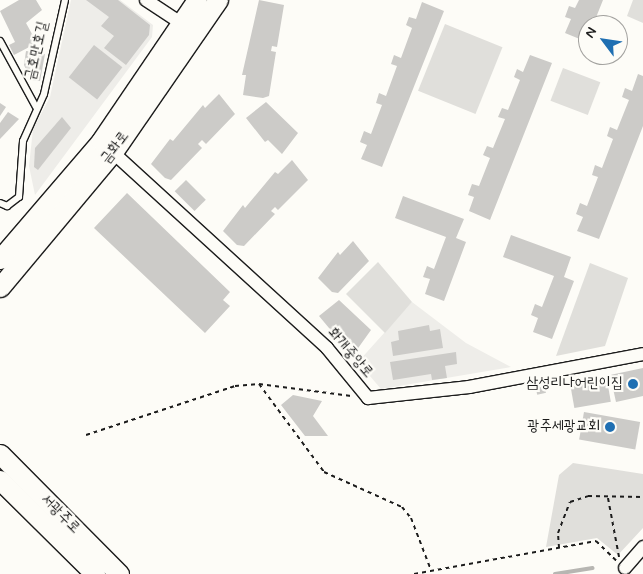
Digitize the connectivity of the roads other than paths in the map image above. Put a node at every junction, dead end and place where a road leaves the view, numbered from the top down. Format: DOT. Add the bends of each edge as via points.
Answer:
graph roads {
  1 [pos="64,0"];
  2 [pos="146,0"];
  3 [pos="197,0"];
  4 [pos="218,0"];
  5 [pos="190,30"];
  6 [pos="0,41"];
  7 [pos="36,107"];
  8 [pos="107,147"];
  9 [pos="0,203"];
  10 [pos="0,260"];
  11 [pos="0,287"];
  12 [pos="643,354"];
  13 [pos="0,454"];
  14 [pos="0,480"];
  15 [pos="643,547"];
  16 [pos="625,568"];
  17 [pos="94,574"];
  18 [pos="119,574"];
  1 -- 7 [label="lane, 금호만호길" via="53,59"];
  2 -- 5 [label="street"];
  3 -- 5 [label="main road, 금화로"];
  4 -- 5 [label="main road, 금화로"];
  5 -- 8 [label="main road, 금화로"];
  6 -- 7 [label="lane, 금호만호길"];
  7 -- 9 [label="lane, 금호만호길" via="23,141 19,197 7,206"];
  8 -- 10 [label="main road, 금화로"];
  8 -- 11 [label="main road, 금화로"];
  8 -- 12 [label="street, 화개중앙로" via="327,348 368,398 451,390"];
  13 -- 18 [label="main road, 서광주로"];
  14 -- 17 [label="main road, 서광주로"];
  15 -- 16 [label="street"];
}
